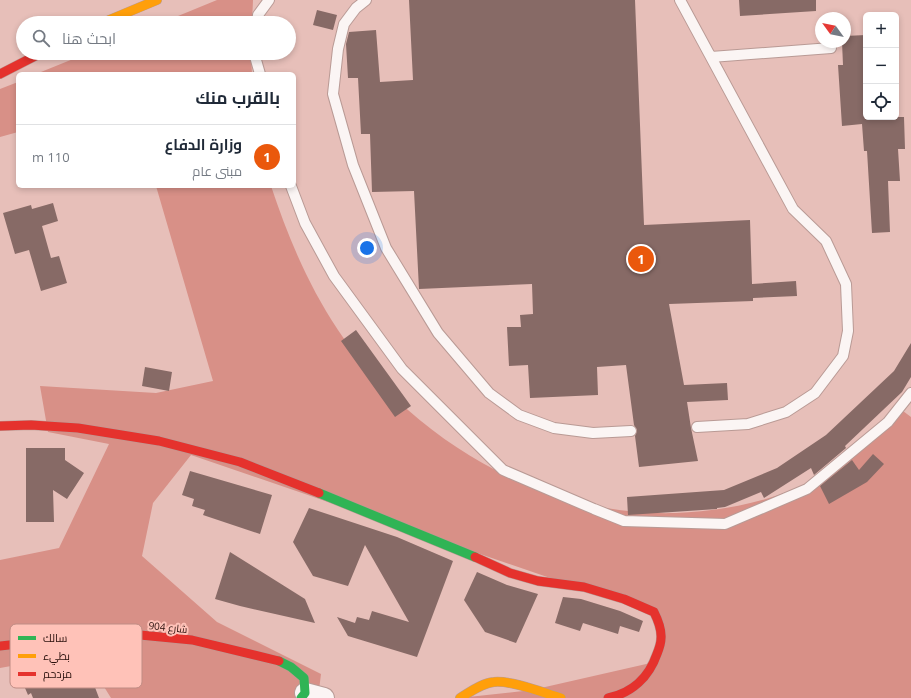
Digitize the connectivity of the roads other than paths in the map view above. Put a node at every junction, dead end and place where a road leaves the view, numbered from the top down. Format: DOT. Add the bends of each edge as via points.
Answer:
graph roads {
  1 [pos="157,0"];
  2 [pos="268,0"];
  3 [pos="366,0"];
  4 [pos="680,0"];
  5 [pos="119,16"];
  6 [pos="258,16"];
  7 [pos="830,48"];
  8 [pos="711,57"];
  9 [pos="27,60"];
  10 [pos="256,60"];
  11 [pos="259,72"];
  12 [pos="0,74"];
  13 [pos="292,188"];
  14 [pos="911,392"];
  15 [pos="0,426"];
  16 [pos="697,427"];
  17 [pos="631,431"];
  18 [pos="142,635"];
  19 [pos="10,645"];
  20 [pos="0,646"];
  21 [pos="303,695"];
  22 [pos="324,698"];
  23 [pos="460,698"];
  24 [pos="561,698"];
  25 [pos="608,698"];
  1 -- 5 [label="street"];
  2 -- 6 [label="lane"];
  3 -- 17 [label="lane" via="344,24 338,49 333,94 353,165 386,248 438,333 489,393 519,415 554,428 593,433"];
  4 -- 8 [label="lane"];
  7 -- 8 [label="lane"];
  8 -- 16 [label="lane" via="793,209 826,241 846,284 848,331 843,356 815,393 786,412 748,424"];
  9 -- 12 [label="street"];
  10 -- 11 [label="lane"];
  13 -- 14 [label="lane" via="305,223 334,276 402,369 503,470 624,521 725,524 807,489 888,422"];
  15 -- 25 [label="street" via="78,428 159,440 240,462 446,544 510,573 538,581 584,587 624,599 654,612 662,637 652,665 643,679 631,690"];
  18 -- 21 [label="street, شارع 904" via="200,641 275,659 290,666 304,678"];
  19 -- 20 [label="street, شارع 904"];
  21 -- 22 [label="street"];
  23 -- 24 [label="street" via="478,686 494,682 517,685"];
}
